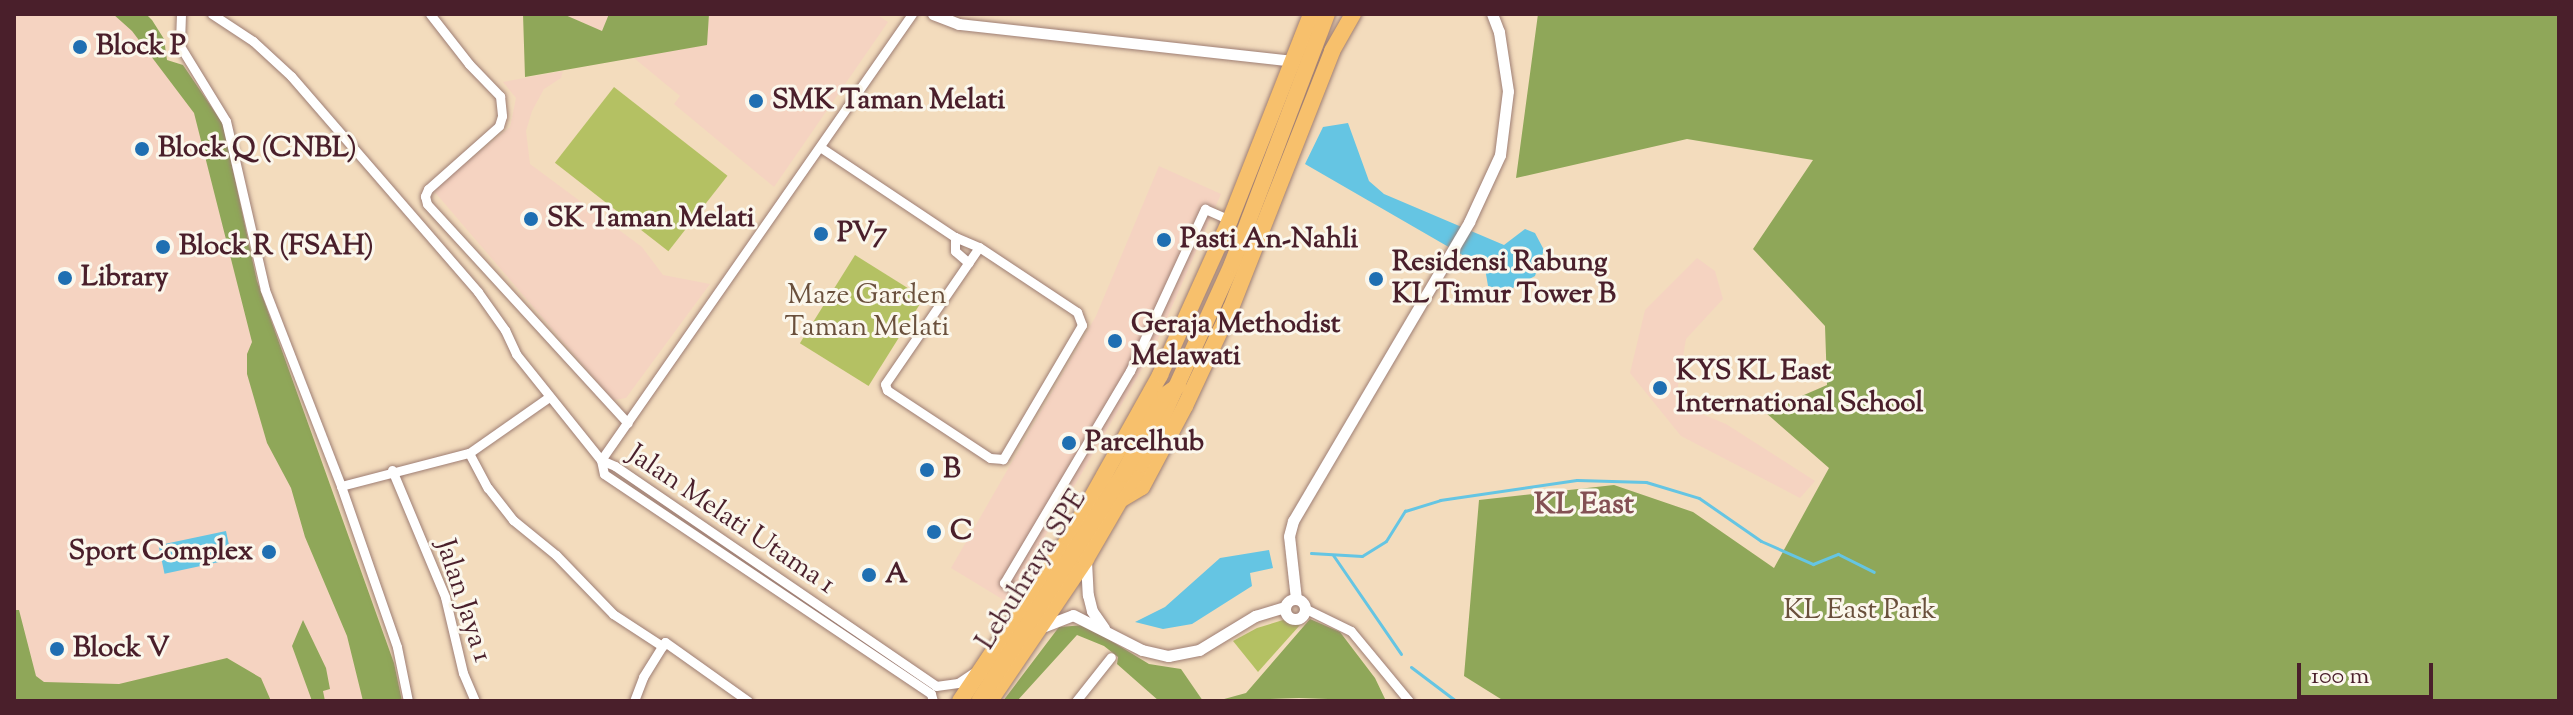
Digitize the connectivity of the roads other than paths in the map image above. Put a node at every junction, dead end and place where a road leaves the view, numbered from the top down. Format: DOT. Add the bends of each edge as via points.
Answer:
graph roads {
  1 [pos="181,14"];
  2 [pos="212,14"];
  3 [pos="430,14"];
  4 [pos="912,14"];
  5 [pos="933,14"];
  6 [pos="1327,14"];
  7 [pos="1353,14"];
  8 [pos="1492,14"];
  9 [pos="1306,18"];
  10 [pos="1292,61"];
  11 [pos="820,147"];
  12 [pos="1230,220"];
  13 [pos="955,237"];
  14 [pos="979,247"];
  15 [pos="969,263"];
  16 [pos="1178,386"];
  17 [pos="549,397"];
  18 [pos="628,423"];
  19 [pos="469,453"];
  20 [pos="601,460"];
  21 [pos="392,470"];
  22 [pos="341,486"];
  23 [pos="1122,499"];
  24 [pos="1086,559"];
  25 [pos="1029,599"];
  26 [pos="1295,605"];
  27 [pos="1104,628"];
  28 [pos="1038,629"];
  29 [pos="662,646"];
  30 [pos="1111,657"];
  31 [pos="984,665"];
  32 [pos="408,701"];
  33 [pos="475,701"];
  34 [pos="635,701"];
  35 [pos="748,701"];
  36 [pos="933,701"];
  37 [pos="960,701"];
  38 [pos="979,701"];
  39 [pos="990,701"];
  40 [pos="1076,701"];
  41 [pos="1409,701"];
  1 -- 22 [label="street" via="180,46 226,121 265,290"];
  2 -- 17 [label="street" via="253,41 334,125 478,292"];
  3 -- 18 [label="street" via="503,105 499,126 428,189 427,204"];
  4 -- 11 [label="street"];
  5 -- 10 [label="street" via="959,24"];
  6 -- 16 [label="highway" via="1232,264"];
  7 -- 23 [label="highway" via="1326,65 1205,364 1142,487"];
  8 -- 26 [label="street" via="1507,76 1500,155 1469,222 1293,521 1289,536"];
  9 -- 10 [label="highway"];
  10 -- 12 [label="highway"];
  11 -- 13 [label="street"];
  11 -- 18 [label="street"];
  12 -- 25 [label="highway" via="1153,389 1101,485"];
  12 -- 25 [label="street" via="1205,209 1130,371 1004,583"];
  13 -- 14 [label="street"];
  13 -- 15 [label="street" via="955,251"];
  14 -- 15 [label="street"];
  14 -- 15 [label="street" via="1077,312 1082,325 1003,459 990,458 885,384"];
  16 -- 23 [label="highway"];
  16 -- 38 [label="highway, Lebuhraya SPE" via="1165,395 1123,474"];
  17 -- 19 [label="street"];
  17 -- 20 [label="street"];
  18 -- 20 [label="street"];
  19 -- 21 [label="street"];
  19 -- 29 [label="street" via="513,520 613,614"];
  20 -- 31 [label="street, Jalan Melati Utama 1" via="936,686 958,683"];
  20 -- 36 [label="street, Jalan Melati Utama 1" via="604,474 931,694"];
  21 -- 22 [label="street"];
  21 -- 33 [label="street, Jalan Jaya 1" via="445,597"];
  22 -- 32 [label="street" via="397,647"];
  23 -- 24 [label="highway"];
  24 -- 27 [label="street" via="1092,611"];
  24 -- 28 [label="highway"];
  25 -- 31 [label="highway"];
  26 -- 27 [label="street" via="1255,616 1199,650 1168,656 1142,650"];
  26 -- 41 [label="street" via="1351,631"];
  27 -- 28 [label="street" via="1073,615"];
  28 -- 39 [label="highway"];
  29 -- 34 [label="street"];
  29 -- 35 [label="street" via="665,642"];
  30 -- 40 [label="street"];
  31 -- 37 [label="highway"];
}
